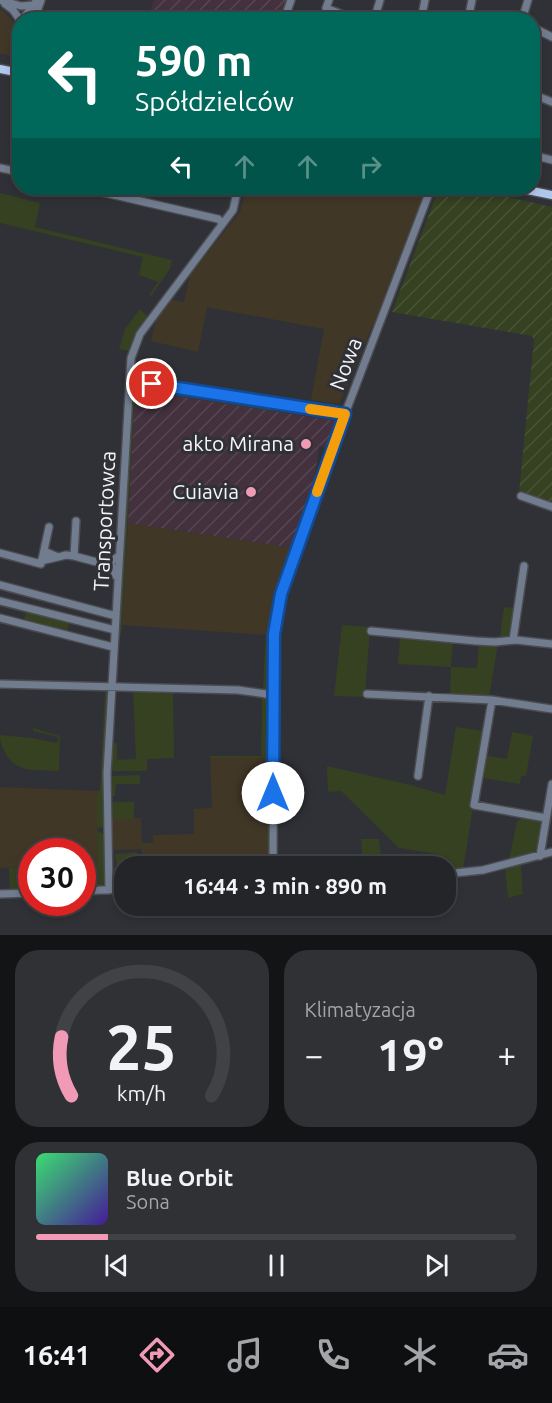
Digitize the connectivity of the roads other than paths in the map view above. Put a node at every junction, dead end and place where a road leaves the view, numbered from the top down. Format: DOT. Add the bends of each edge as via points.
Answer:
graph roads {
  1 [pos="329,0"];
  2 [pos="0,1"];
  3 [pos="37,2"];
  4 [pos="15,12"];
  5 [pos="337,12"];
  6 [pos="114,195"];
  7 [pos="236,195"];
  8 [pos="428,195"];
  9 [pos="223,223"];
  10 [pos="130,381"];
  11 [pos="345,414"];
  12 [pos="520,496"];
  13 [pos="552,507"];
  14 [pos="76,521"];
  15 [pos="49,527"];
  16 [pos="44,551"];
  17 [pos="0,553"];
  18 [pos="74,556"];
  19 [pos="119,556"];
  20 [pos="58,557"];
  21 [pos="41,561"];
  22 [pos="104,564"];
  23 [pos="524,566"];
  24 [pos="117,584"];
  25 [pos="0,585"];
  26 [pos="0,601"];
  27 [pos="116,615"];
  28 [pos="0,618"];
  29 [pos="115,630"];
  30 [pos="371,631"];
  31 [pos="513,640"];
  32 [pos="552,644"];
  33 [pos="113,647"];
  34 [pos="0,684"];
  35 [pos="111,686"];
  36 [pos="367,694"];
  37 [pos="273,695"];
  38 [pos="429,696"];
  39 [pos="492,700"];
  40 [pos="552,709"];
  41 [pos="418,776"];
  42 [pos="552,784"];
  43 [pos="546,818"];
  44 [pos="552,852"];
  45 [pos="273,856"];
  46 [pos="540,856"];
  47 [pos="456,873"];
  48 [pos="96,890"];
  49 [pos="108,890"];
  50 [pos="114,890"];
  51 [pos="18,893"];
  52 [pos="0,894"];
  1 -- 5 [label="street" via="327,8"];
  2 -- 3 [label="street" via="21,6"];
  2 -- 4 [label="street"];
  6 -- 9 [label="street"];
  7 -- 9 [label="street, Transportowca" via="233,210"];
  8 -- 11 [label="street, Nowa"];
  9 -- 10 [label="street, Transportowca" via="137,337"];
  10 -- 11 [label="street"];
  10 -- 19 [label="street, Transportowca"];
  11 -- 37 [label="street, Nowa" via="281,594 274,634"];
  12 -- 13 [label="street"];
  14 -- 18 [label="street"];
  15 -- 16 [label="street"];
  16 -- 20 [label="street"];
  16 -- 21 [label="street"];
  17 -- 21 [label="street"];
  18 -- 20 [label="street"];
  18 -- 22 [label="street"];
  19 -- 22 [label="street"];
  19 -- 24 [label="street, Transportowca"];
  20 -- 21 [label="street"];
  22 -- 24 [label="street" via="112,566"];
  23 -- 31 [label="street"];
  24 -- 27 [label="street, Transportowca"];
  25 -- 27 [label="street"];
  26 -- 29 [label="street"];
  27 -- 29 [label="street, Transportowca"];
  28 -- 33 [label="street"];
  29 -- 33 [label="street, Transportowca"];
  30 -- 31 [label="street" via="476,641"];
  31 -- 32 [label="street"];
  33 -- 35 [label="street, Transportowca"];
  34 -- 35 [label="street"];
  35 -- 37 [label="street" via="238,690"];
  35 -- 49 [label="street, Transportowca"];
  36 -- 38 [label="street"];
  37 -- 45 [label="street, Nowa"];
  38 -- 39 [label="street"];
  38 -- 41 [label="street"];
  39 -- 40 [label="street"];
  39 -- 43 [label="street" via="474,805"];
  42 -- 43 [label="street"];
  43 -- 46 [label="street"];
  44 -- 46 [label="street"];
  46 -- 47 [label="street"];
  48 -- 49 [label="street"];
  49 -- 50 [label="street"];
  51 -- 52 [label="street"];
}
